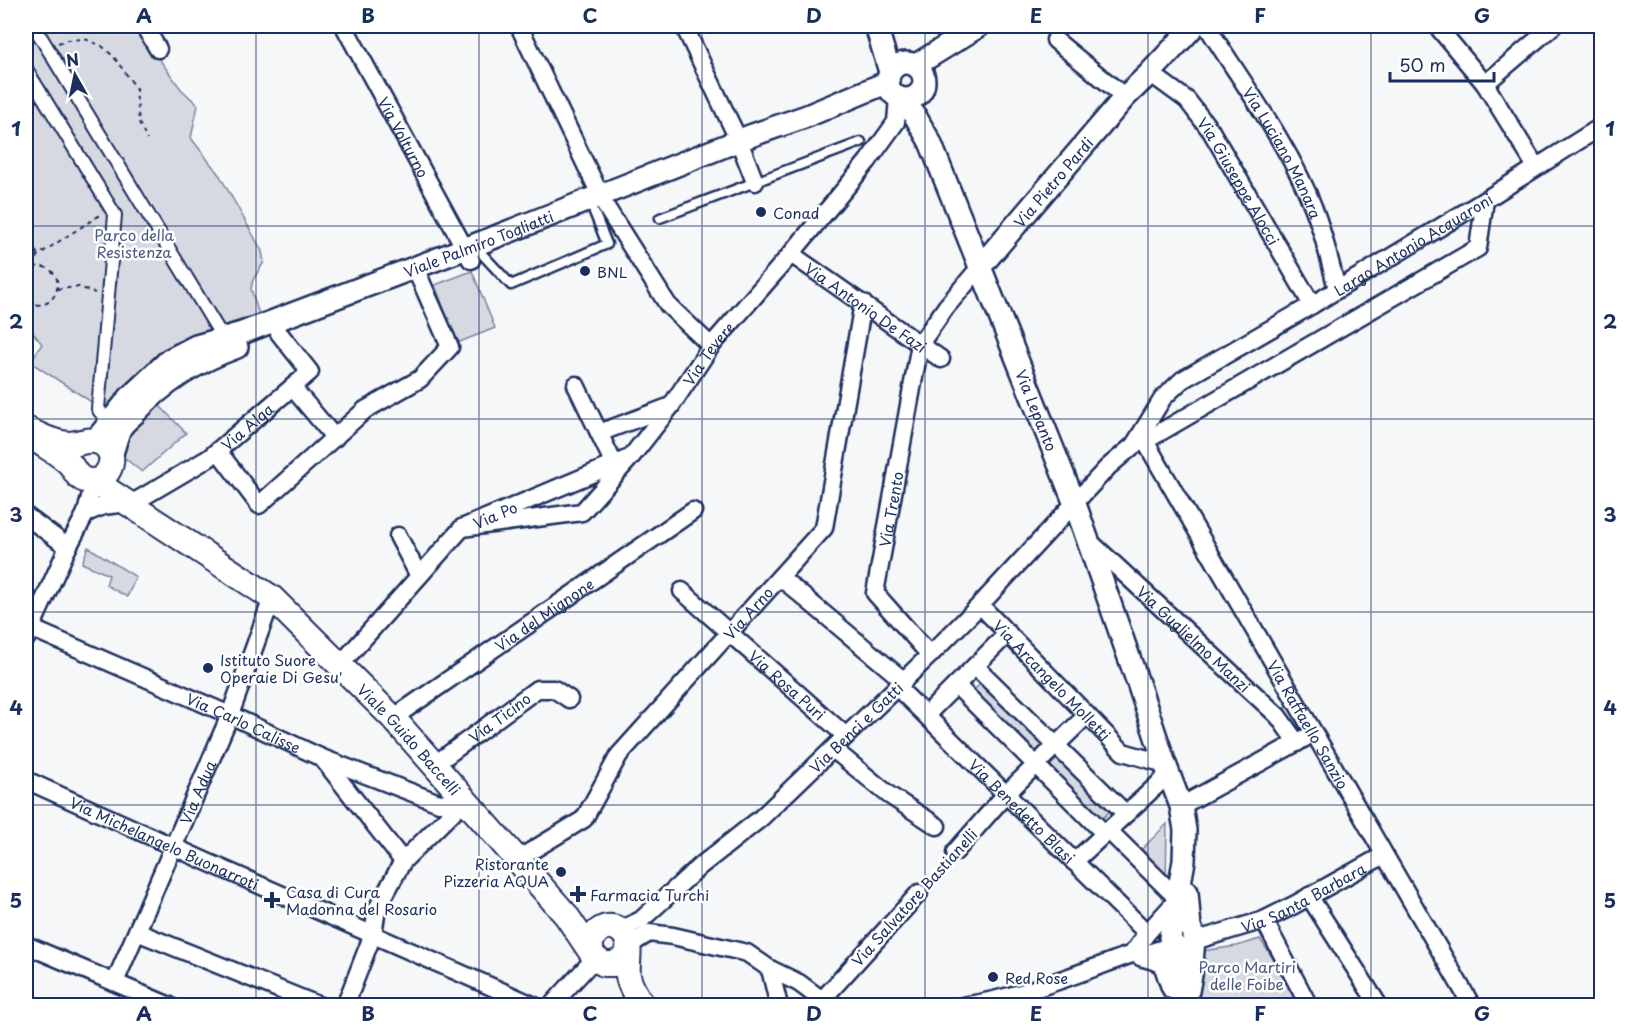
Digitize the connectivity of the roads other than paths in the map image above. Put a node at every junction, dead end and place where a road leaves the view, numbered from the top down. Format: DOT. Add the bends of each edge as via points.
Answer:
graph roads {
  1 [pos="34,26"];
  2 [pos="144,26"];
  3 [pos="344,26"];
  4 [pos="519,26"];
  5 [pos="684,26"];
  6 [pos="876,26"];
  7 [pos="885,26"];
  8 [pos="1194,26"];
  9 [pos="1208,26"];
  10 [pos="1553,26"];
  11 [pos="1440,27"];
  12 [pos="975,28"];
  13 [pos="1055,40"];
  14 [pos="158,49"];
  15 [pos="26,69"];
  16 [pos="1150,73"];
  17 [pos="905,83"];
  18 [pos="1485,84"];
  19 [pos="1125,97"];
  20 [pos="1602,126"];
  21 [pos="861,142"];
  22 [pos="741,147"];
  23 [pos="1536,167"];
  24 [pos="755,182"];
  25 [pos="1485,200"];
  26 [pos="600,205"];
  27 [pos="660,218"];
  28 [pos="791,254"];
  29 [pos="473,255"];
  30 [pos="980,267"];
  31 [pos="420,279"];
  32 [pos="1337,289"];
  33 [pos="862,303"];
  34 [pos="1312,304"];
  35 [pos="279,333"];
  36 [pos="223,338"];
  37 [pos="920,344"];
  38 [pos="711,346"];
  39 [pos="941,359"];
  40 [pos="576,385"];
  41 [pos="292,387"];
  42 [pos="671,406"];
  43 [pos="26,429"];
  44 [pos="599,433"];
  45 [pos="334,438"];
  46 [pos="1140,443"];
  47 [pos="218,451"];
  48 [pos="96,453"];
  49 [pos="631,457"];
  50 [pos="614,464"];
  51 [pos="1075,504"];
  52 [pos="137,507"];
  53 [pos="693,511"];
  54 [pos="86,513"];
  55 [pos="26,516"];
  56 [pos="462,528"];
  57 [pos="398,536"];
  58 [pos="1087,538"];
  59 [pos="68,547"];
  60 [pos="419,576"];
  61 [pos="780,577"];
  62 [pos="682,591"];
  63 [pos="272,598"];
  64 [pos="980,605"];
  65 [pos="27,631"];
  66 [pos="729,633"];
  67 [pos="1008,633"];
  68 [pos="930,655"];
  69 [pos="340,665"];
  70 [pos="975,666"];
  71 [pos="901,684"];
  72 [pos="956,685"];
  73 [pos="569,699"];
  74 [pos="230,715"];
  75 [pos="926,715"];
  76 [pos="1087,715"];
  77 [pos="393,717"];
  78 [pos="1313,733"];
  79 [pos="846,736"];
  80 [pos="1297,743"];
  81 [pos="1055,745"];
  82 [pos="833,749"];
  83 [pos="321,758"];
  84 [pos="434,765"];
  85 [pos="1036,765"];
  86 [pos="1167,769"];
  87 [pos="26,780"];
  88 [pos="1006,794"];
  89 [pos="465,800"];
  90 [pos="1181,806"];
  91 [pos="1126,814"];
  92 [pos="937,826"];
  93 [pos="1107,832"];
  94 [pos="175,846"];
  95 [pos="955,852"];
  96 [pos="1384,855"];
  97 [pos="518,859"];
  98 [pos="403,861"];
  99 [pos="1184,861"];
  100 [pos="1074,862"];
  101 [pos="919,893"];
  102 [pos="670,894"];
  103 [pos="1310,896"];
  104 [pos="1178,899"];
  105 [pos="1264,920"];
  106 [pos="137,932"];
  107 [pos="373,934"];
  108 [pos="673,936"];
  109 [pos="1183,937"];
  110 [pos="26,945"];
  111 [pos="610,947"];
  112 [pos="1139,947"];
  113 [pos="770,969"];
  114 [pos="115,982"];
  115 [pos="639,1000"];
  116 [pos="823,1003"];
  117 [pos="170,1005"];
  118 [pos="320,1005"];
  119 [pos="345,1005"];
  120 [pos="535,1005"];
  121 [pos="551,1005"];
  122 [pos="778,1005"];
  123 [pos="963,1005"];
  124 [pos="1184,1005"];
  125 [pos="1309,1005"];
  126 [pos="1379,1005"];
  127 [pos="1472,1005"];
  1 -- 36 [label="street"];
  2 -- 14 [label="street"];
  3 -- 29 [label="street, Via Volturno"];
  4 -- 26 [label="street"];
  5 -- 22 [label="street"];
  6 -- 17 [label="street, Via Lepanto"];
  7 -- 17 [label="street, Via Lepanto"];
  8 -- 16 [label="street, Via Pietro Pardi"];
  9 -- 32 [label="street, Via Luciano Manara" via="1300,178 1314,210"];
  10 -- 18 [label="street"];
  11 -- 18 [label="street"];
  12 -- 17 [label="street, Viale Palmiro Togliatti" via="942,62"];
  13 -- 19 [label="street"];
  15 -- 48 [label="street" via="116,215"];
  16 -- 19 [label="street, Via Pietro Pardi"];
  16 -- 34 [label="street, Via Giuseppe Alocci" via="1187,100 1211,131"];
  17 -- 22 [label="street, Viale Palmiro Togliatti" via="807,116"];
  17 -- 28 [label="street, Via Tevere" via="896,122"];
  17 -- 30 [label="street, Via Lepanto" via="914,114 930,142"];
  18 -- 23 [label="street"];
  19 -- 30 [label="street, Via Pietro Pardi"];
  20 -- 23 [label="street"];
  21 -- 24 [label="lane"];
  22 -- 24 [label="street"];
  22 -- 26 [label="street, Viale Palmiro Togliatti"];
  23 -- 25 [label="street"];
  24 -- 27 [label="lane"];
  25 -- 32 [label="street, Largo Antonio Acquaroni"];
  25 -- 46 [label="street, Largo Antonio Acquaroni" via="1478,248"];
  26 -- 29 [label="street, Viale Palmiro Togliatti"];
  26 -- 29 [label="lane" via="607,244 510,285"];
  26 -- 38 [label="street" via="668,305"];
  28 -- 33 [label="street, Via Antonio De Fazi"];
  28 -- 38 [label="street, Via Tevere"];
  29 -- 31 [label="street, Viale Palmiro Togliatti"];
  29 -- 36 [label="street, Viale Palmiro Togliatti"];
  30 -- 37 [label="street, Via Pietro Pardi"];
  30 -- 51 [label="street, Via Lepanto"];
  31 -- 35 [label="street, Viale Palmiro Togliatti"];
  31 -- 45 [label="street" via="450,347 420,379 365,410"];
  32 -- 34 [label="street, Largo Antonio Acquaroni"];
  33 -- 37 [label="street, Via Antonio De Fazi"];
  33 -- 61 [label="street, Via Arno" via="824,528"];
  34 -- 46 [label="street, Largo Antonio Acquaroni" via="1182,380 1163,398"];
  35 -- 41 [label="street, Via Alga" via="310,372"];
  35 -- 48 [label="street, Viale Palmiro Togliatti" via="195,364 120,428 116,446"];
  36 -- 48 [label="street, Viale Palmiro Togliatti" via="170,360 130,397"];
  37 -- 39 [label="street, Via Antonio De Fazi"];
  37 -- 68 [label="street, Via Trento" via="875,593"];
  38 -- 42 [label="street, Via Tevere"];
  40 -- 44 [label="street"];
  41 -- 45 [label="street"];
  41 -- 47 [label="street, Via Alga"];
  42 -- 44 [label="street"];
  42 -- 49 [label="street, Via Tevere"];
  43 -- 48 [label="main road"];
  44 -- 50 [label="street"];
  45 -- 47 [label="street" via="259,505"];
  46 -- 51 [label="street, Largo Antonio Acquaroni" via="1108,467"];
  46 -- 78 [label="street, Via Raffaello Sanzio"];
  47 -- 52 [label="street, Via Alga"];
  48 -- 52 [label="main road, Viale Guido Baccelli"];
  48 -- 54 [label="street"];
  49 -- 50 [label="street, Via Po"];
  49 -- 56 [label="street, Via Tevere" via="582,512"];
  50 -- 56 [label="street, Via Po"];
  51 -- 58 [label="street, Via Lepanto"];
  51 -- 64 [label="street, Via Benci e Gatti"];
  52 -- 54 [label="street" via="103,506"];
  52 -- 63 [label="main road, Viale Guido Baccelli"];
  53 -- 77 [label="street, Via del Mignone"];
  54 -- 59 [label="street"];
  55 -- 59 [label="street"];
  56 -- 60 [label="street, Via Po"];
  57 -- 60 [label="street"];
  58 -- 80 [label="street, Via Guglielmo Manzi" via="1278,716"];
  58 -- 86 [label="street, Via Lepanto"];
  59 -- 65 [label="street"];
  60 -- 69 [label="street, Via Po"];
  61 -- 66 [label="street, Via Arno"];
  61 -- 71 [label="street, Via Benedetto Blasi"];
  62 -- 66 [label="street, Via Rosa Puri"];
  63 -- 69 [label="main road, Viale Guido Baccelli"];
  63 -- 74 [label="street, Via Adua"];
  64 -- 67 [label="street, Via Arcangelo Molletti"];
  64 -- 68 [label="street, Via Benci e Gatti"];
  65 -- 74 [label="street, Via Carlo Calisse"];
  66 -- 79 [label="street, Via Rosa Puri"];
  66 -- 97 [label="street, Via Arno" via="619,754 584,819"];
  67 -- 70 [label="street"];
  67 -- 76 [label="street, Via Arcangelo Molletti"];
  68 -- 71 [label="street, Via Benci e Gatti"];
  69 -- 77 [label="main road, Viale Guido Baccelli"];
  70 -- 72 [label="street"];
  70 -- 81 [label="street"];
  71 -- 75 [label="street, Via Benedetto Blasi"];
  71 -- 79 [label="street, Via Benci e Gatti"];
  72 -- 75 [label="street"];
  72 -- 85 [label="street"];
  73 -- 84 [label="street, Via Ticino" via="554,689 537,689"];
  74 -- 83 [label="street, Via Carlo Calisse"];
  74 -- 94 [label="street, Via Adua"];
  75 -- 88 [label="street, Via Benedetto Blasi"];
  76 -- 81 [label="street, Via Salvatore Bastianelli"];
  76 -- 86 [label="street, Via Arcangelo Molletti" via="1124,752"];
  77 -- 84 [label="main road, Viale Guido Baccelli"];
  78 -- 80 [label="street"];
  78 -- 96 [label="street, Via Raffaello Sanzio"];
  79 -- 82 [label="street, Via Benci e Gatti"];
  80 -- 90 [label="street"];
  81 -- 85 [label="street, Via Salvatore Bastianelli"];
  81 -- 91 [label="street"];
  82 -- 92 [label="street" via="890,795"];
  82 -- 102 [label="street, Via Benci e Gatti" via="761,818"];
  83 -- 89 [label="street, Via Carlo Calisse" via="439,803"];
  83 -- 98 [label="street"];
  84 -- 89 [label="main road, Viale Guido Baccelli"];
  85 -- 88 [label="street, Via Salvatore Bastianelli"];
  85 -- 93 [label="street"];
  86 -- 90 [label="street"];
  86 -- 91 [label="street"];
  87 -- 94 [label="street, Via Michelangelo Buonarroti"];
  88 -- 95 [label="street, Via Salvatore Bastianelli"];
  88 -- 100 [label="street, Via Benedetto Blasi"];
  89 -- 97 [label="main road, Viale Guido Baccelli"];
  89 -- 98 [label="street"];
  90 -- 99 [label="street"];
  91 -- 93 [label="street"];
  93 -- 100 [label="street"];
  93 -- 104 [label="street"];
  94 -- 106 [label="street, Via Adua"];
  94 -- 107 [label="street, Via Michelangelo Buonarroti"];
  96 -- 103 [label="street, Via Santa Barbara"];
  96 -- 127 [label="street, Via Raffaello Sanzio"];
  97 -- 111 [label="main road, Viale Guido Baccelli" via="566,915 585,924"];
  98 -- 107 [label="street" via="377,909"];
  99 -- 104 [label="street"];
  99 -- 109 [label="street"];
  100 -- 112 [label="street, Via Benedetto Blasi"];
  101 -- 116 [label="street, Via Salvatore Bastianelli"];
  102 -- 108 [label="street" via="663,912"];
  102 -- 111 [label="street, Via Benci e Gatti"];
  103 -- 105 [label="street, Via Santa Barbara"];
  103 -- 126 [label="street"];
  104 -- 109 [label="street"];
  104 -- 112 [label="street"];
  105 -- 109 [label="street, Via Santa Barbara"];
  105 -- 125 [label="street"];
  106 -- 114 [label="street, Via Adua"];
  106 -- 118 [label="street"];
  107 -- 119 [label="street"];
  107 -- 120 [label="street, Via Michelangelo Buonarroti"];
  108 -- 111 [label="street" via="649,933"];
  108 -- 113 [label="street" via="747,953"];
  109 -- 112 [label="street, Via Santa Barbara"];
  109 -- 124 [label="street" via="1191,975"];
  110 -- 114 [label="street"];
  111 -- 115 [label="main road"];
  111 -- 121 [label="street"];
  112 -- 123 [label="street" via="1033,990"];
  112 -- 124 [label="street" via="1163,963 1171,986"];
  113 -- 116 [label="street" via="799,983"];
  113 -- 122 [label="street"];
  114 -- 117 [label="street"];
}
